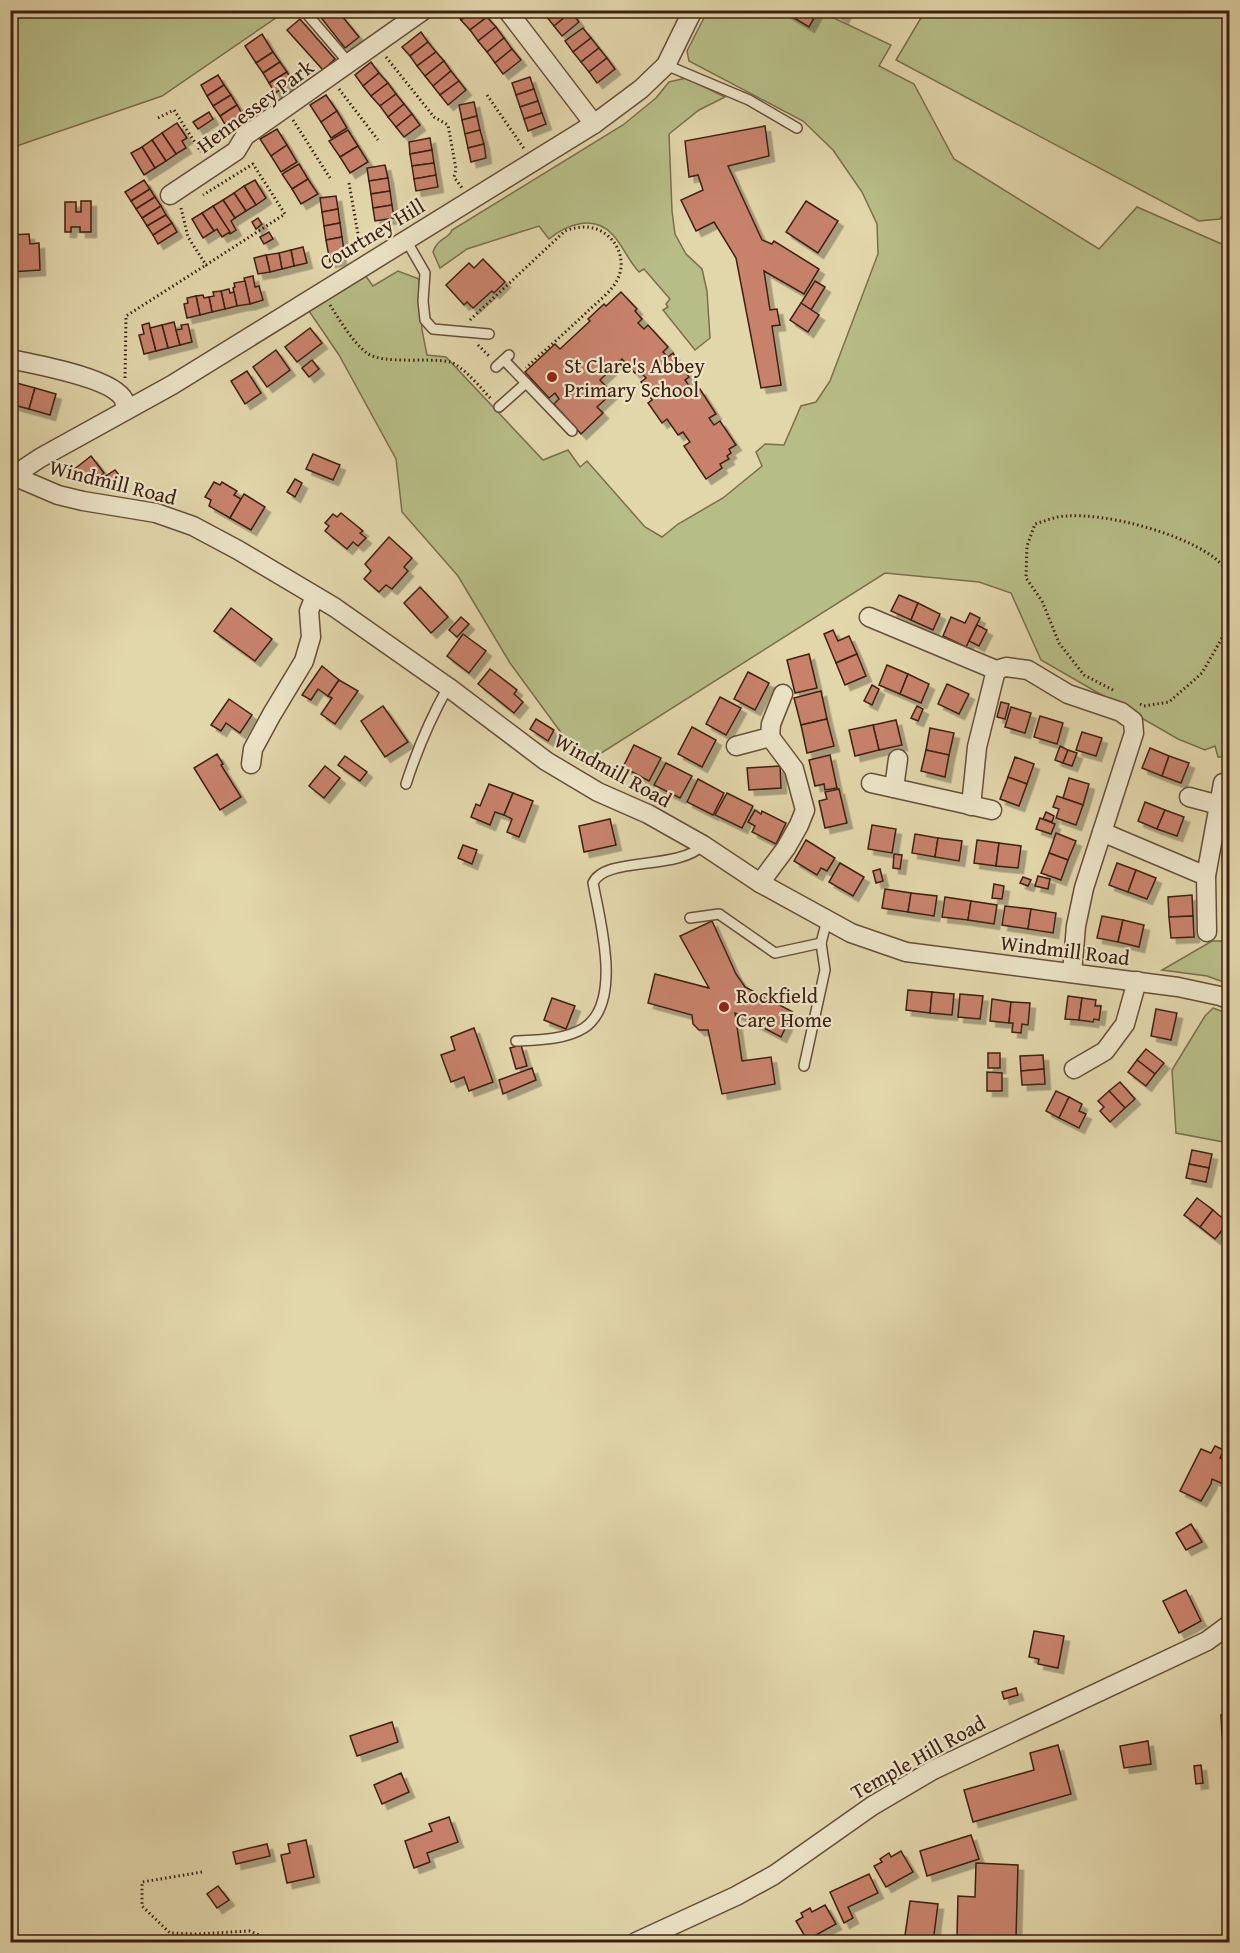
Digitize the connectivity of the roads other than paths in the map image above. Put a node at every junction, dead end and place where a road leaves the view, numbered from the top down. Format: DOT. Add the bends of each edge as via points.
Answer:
graph roads {
  1 [pos="424,10"];
  2 [pos="507,10"];
  3 [pos="692,11"];
  4 [pos="307,14"];
  5 [pos="349,63"];
  6 [pos="666,65"];
  7 [pos="594,124"];
  8 [pos="797,128"];
  9 [pos="176,202"];
  10 [pos="406,240"];
  11 [pos="489,334"];
  12 [pos="10,359"];
  13 [pos="495,364"];
  14 [pos="526,383"];
  15 [pos="496,404"];
  16 [pos="125,409"];
  17 [pos="572,431"];
  18 [pos="14,475"];
  19 [pos="315,596"];
  20 [pos="869,617"];
  21 [pos="996,670"];
  22 [pos="448,687"];
  23 [pos="783,694"];
  24 [pos="770,737"];
  25 [pos="735,746"];
  26 [pos="898,759"];
  27 [pos="251,764"];
  28 [pos="871,783"];
  29 [pos="1223,783"];
  30 [pos="406,784"];
  31 [pos="894,788"];
  32 [pos="1189,797"];
  33 [pos="1219,805"];
  34 [pos="970,806"];
  35 [pos="992,810"];
  36 [pos="1102,832"];
  37 [pos="702,845"];
  38 [pos="1206,876"];
  39 [pos="760,883"];
  40 [pos="690,918"];
  41 [pos="827,920"];
  42 [pos="1207,932"];
  43 [pos="821,943"];
  44 [pos="1072,973"];
  45 [pos="1137,981"];
  46 [pos="1230,1000"];
  47 [pos="516,1041"];
  48 [pos="804,1066"];
  49 [pos="1074,1069"];
  50 [pos="1230,1624"];
  51 [pos="636,1942"];
  1 -- 5 [label="street, Hennessey Park"];
  2 -- 7 [label="street"];
  3 -- 6 [label="street, Courtney Hill"];
  4 -- 5 [label="lane"];
  5 -- 9 [label="street, Hennessey Park" via="245,136 236,151"];
  6 -- 7 [label="street, Courtney Hill"];
  6 -- 8 [label="lane" via="749,100"];
  7 -- 10 [label="street, Courtney Hill"];
  10 -- 11 [label="lane" via="425,273 425,320 433,329"];
  10 -- 16 [label="street, Courtney Hill" via="172,385"];
  12 -- 16 [label="street" via="105,384 124,400"];
  13 -- 14 [label="lane" via="506,357"];
  14 -- 15 [label="lane"];
  14 -- 17 [label="lane"];
  16 -- 18 [label="street, Courtney Hill"];
  18 -- 19 [label="street, Windmill Road" via="58,495 156,513 193,526"];
  19 -- 22 [label="street, Windmill Road"];
  19 -- 27 [label="street" via="309,611 312,637 304,661 253,749"];
  20 -- 21 [label="street"];
  21 -- 34 [label="street" via="977,747"];
  21 -- 36 [label="street" via="1028,670 1068,694 1121,712 1133,721 1134,733"];
  22 -- 30 [label="lane" via="428,722"];
  22 -- 37 [label="street, Windmill Road" via="546,761"];
  23 -- 24 [label="street"];
  24 -- 25 [label="street"];
  24 -- 39 [label="street" via="794,769 805,810 786,848"];
  26 -- 31 [label="street"];
  28 -- 31 [label="street"];
  29 -- 33 [label="street"];
  31 -- 34 [label="street"];
  32 -- 33 [label="street"];
  33 -- 38 [label="street"];
  34 -- 35 [label="street"];
  36 -- 38 [label="street"];
  36 -- 44 [label="street" via="1076,926"];
  37 -- 39 [label="street, Windmill Road"];
  37 -- 47 [label="lane" via="695,853 675,860 597,875 593,883 607,977 601,1007 595,1018 571,1034"];
  38 -- 42 [label="street"];
  39 -- 41 [label="street, Windmill Road"];
  40 -- 43 [label="lane" via="719,914 775,954"];
  41 -- 43 [label="lane"];
  41 -- 44 [label="street, Windmill Road" via="851,933 906,952"];
  43 -- 48 [label="lane" via="825,970"];
  44 -- 45 [label="street, Windmill Road"];
  45 -- 46 [label="street, Windmill Road"];
  45 -- 49 [label="street" via="1125,1023 1105,1050"];
  50 -- 51 [label="street, Temple Hill Road" via="1207,1641 933,1770 872,1806 774,1875"];
}
